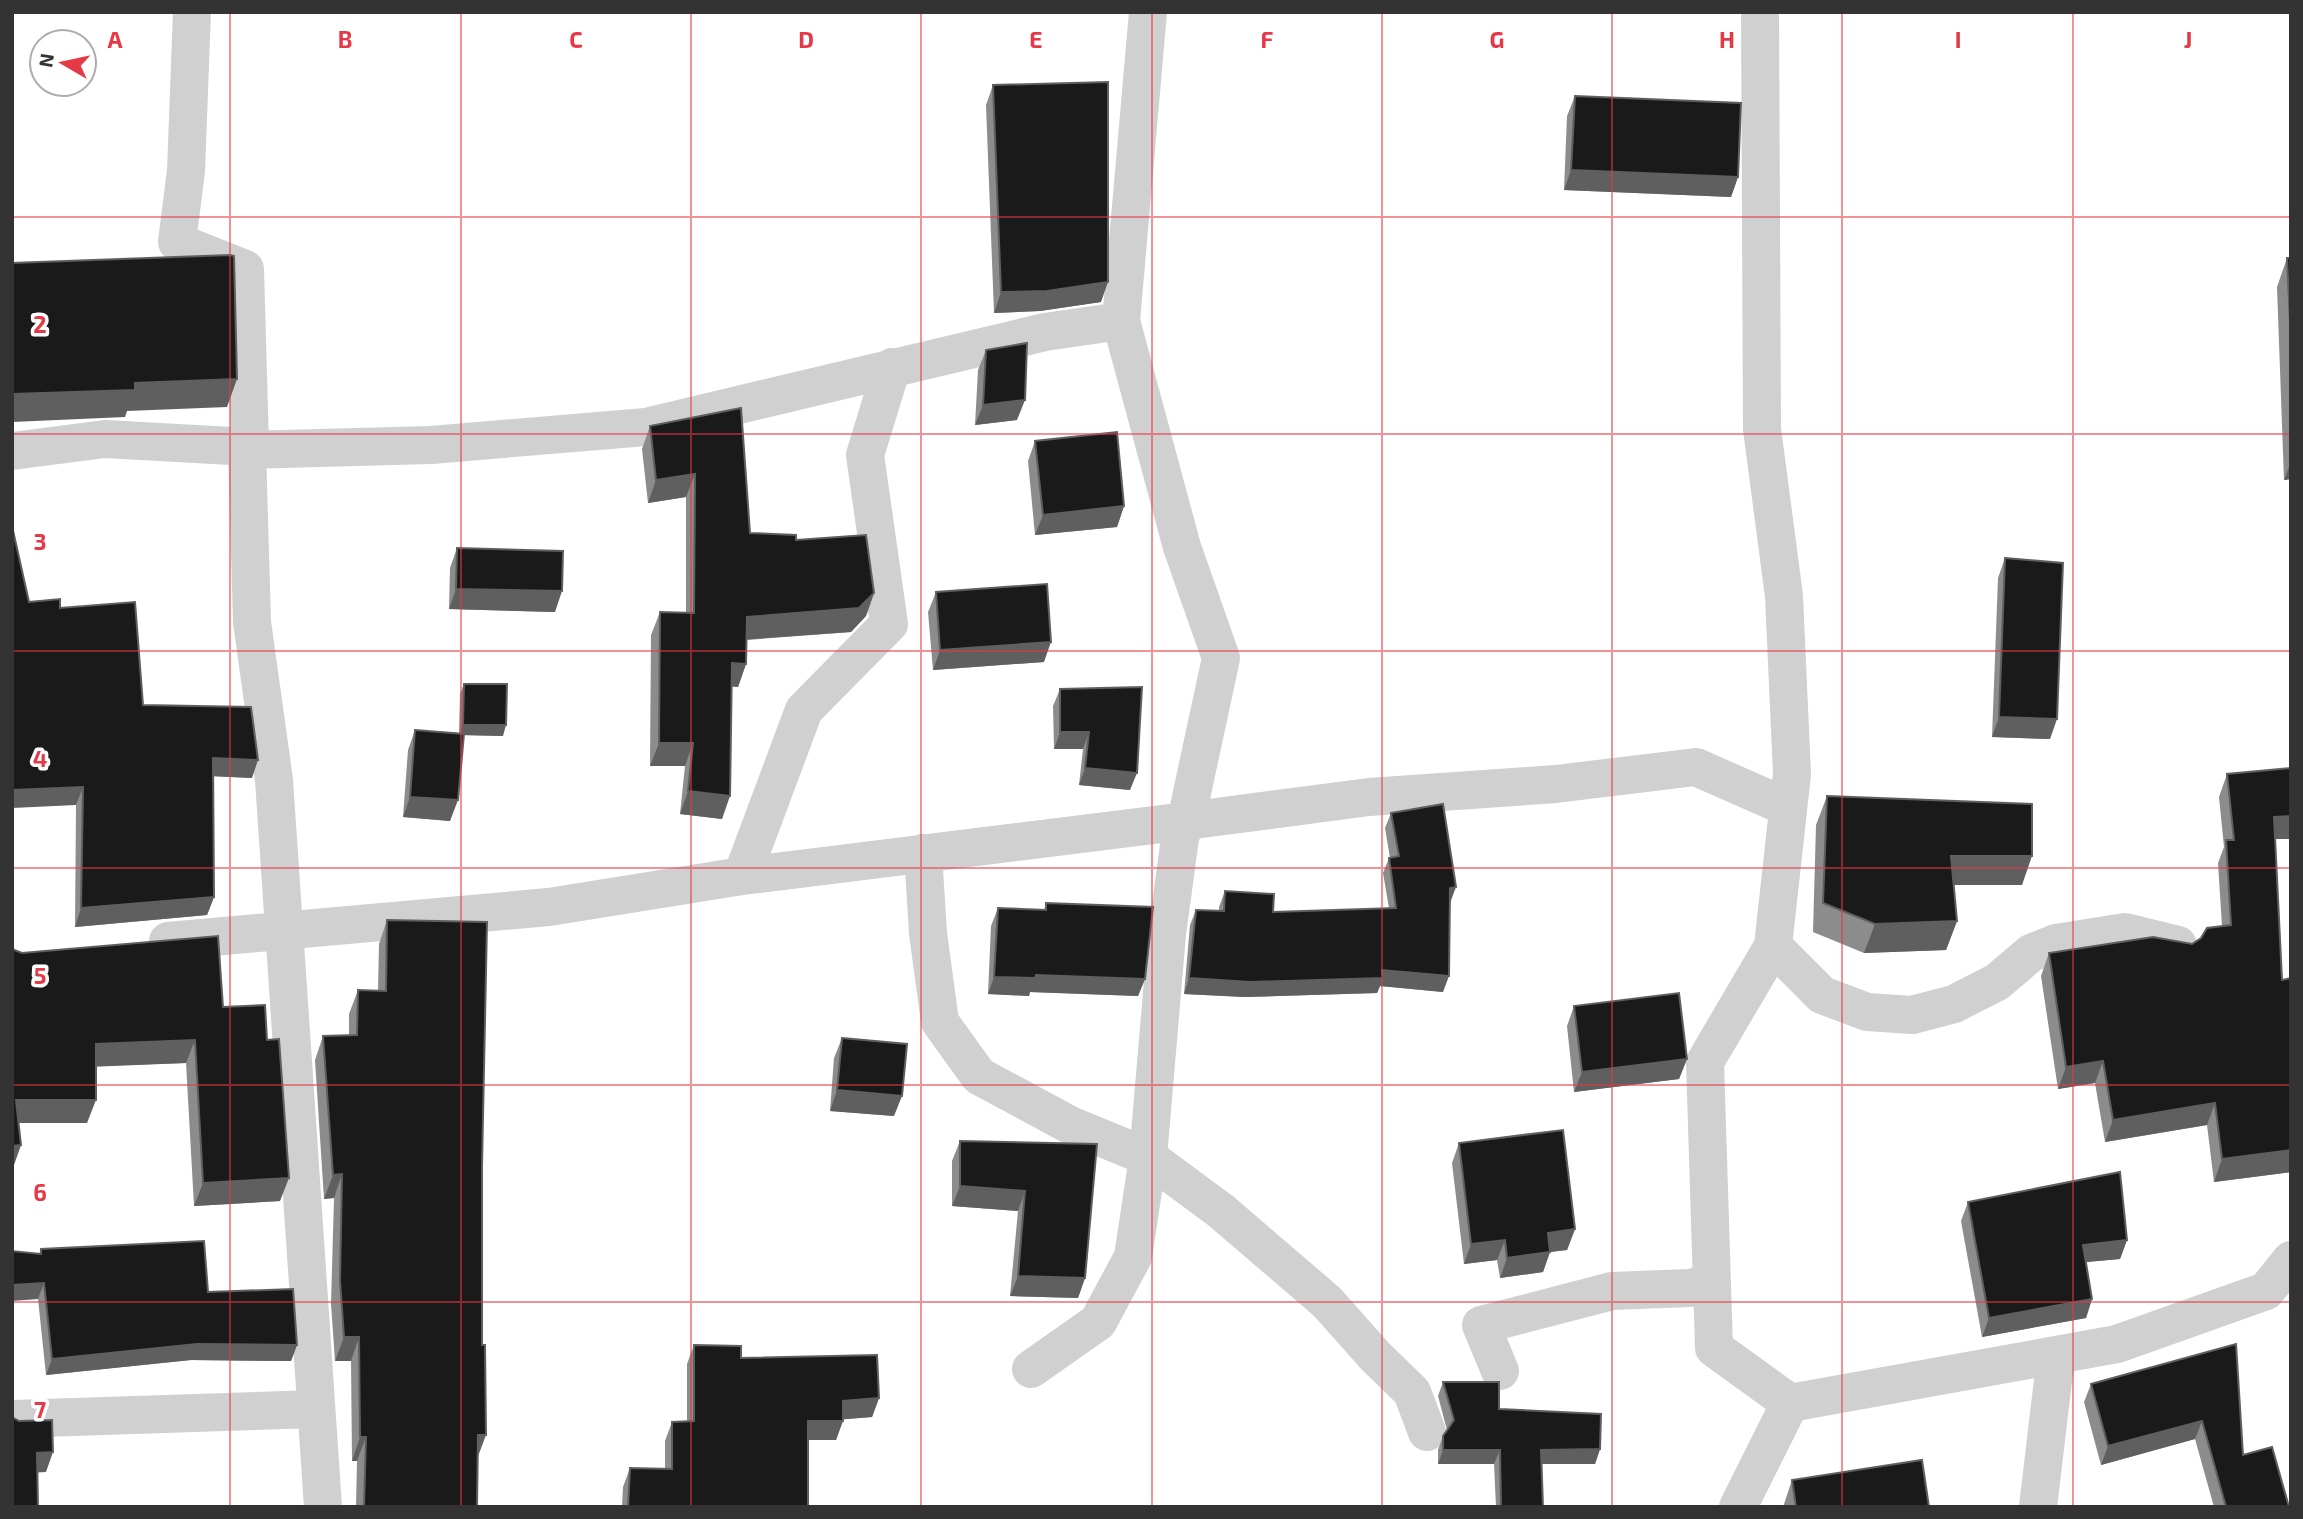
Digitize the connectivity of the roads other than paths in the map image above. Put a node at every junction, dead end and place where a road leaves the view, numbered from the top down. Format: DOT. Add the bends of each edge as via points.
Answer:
graph roads {
  1 [pos="192,12"];
  2 [pos="1148,12"];
  3 [pos="1760,12"];
  4 [pos="1121,321"];
  5 [pos="892,367"];
  6 [pos="12,451"];
  7 [pos="1787,807"];
  8 [pos="1186,821"];
  9 [pos="923,853"];
  10 [pos="742,876"];
  11 [pos="285,931"];
  12 [pos="135,944"];
  13 [pos="2178,945"];
  14 [pos="1773,946"];
  15 [pos="1148,1157"];
  16 [pos="2291,1259"];
  17 [pos="1712,1282"];
  18 [pos="2056,1355"];
  19 [pos="1031,1369"];
  20 [pos="1500,1371"];
  21 [pos="1790,1403"];
  22 [pos="316,1409"];
  23 [pos="12,1419"];
  24 [pos="1427,1432"];
  25 [pos="323,1507"];
  26 [pos="1738,1507"];
  27 [pos="2038,1507"];
  1 -- 6 [label="street" via="186,171 177,242 245,270 250,447 105,439"];
  2 -- 4 [label="street"];
  3 -- 7 [label="street" via="1762,429 1784,596 1792,774"];
  4 -- 5 [label="street" via="1045,332"];
  4 -- 8 [label="street" via="1181,547 1221,657"];
  5 -- 10 [label="street" via="865,455 889,624 804,710"];
  5 -- 11 [label="street" via="646,427 431,444 247,450 253,622 274,780"];
  7 -- 8 [label="street" via="1696,767 1556,784 1369,797"];
  7 -- 14 [label="street"];
  8 -- 9 [label="street"];
  8 -- 15 [label="street" via="1167,934"];
  9 -- 10 [label="street"];
  9 -- 15 [label="street" via="940,1022 979,1076 1070,1125"];
  10 -- 11 [label="street" via="548,907"];
  11 -- 12 [label="street"];
  11 -- 22 [label="street"];
  13 -- 14 [label="street" via="2125,932 2056,943 2031,953 1997,982 1954,1004 1912,1015 1867,1012 1822,995"];
  14 -- 17 [label="street" via="1705,1062"];
  15 -- 19 [label="street" via="1133,1257 1098,1322"];
  15 -- 24 [label="street" via="1221,1211 1327,1302 1412,1392"];
  16 -- 18 [label="street" via="2266,1291 2117,1344"];
  17 -- 20 [label="street" via="1690,1288 1612,1291 1481,1325"];
  17 -- 21 [label="street" via="1714,1348"];
  18 -- 21 [label="street"];
  18 -- 27 [label="street"];
  21 -- 26 [label="street"];
  22 -- 23 [label="street"];
  22 -- 25 [label="street"];
}
